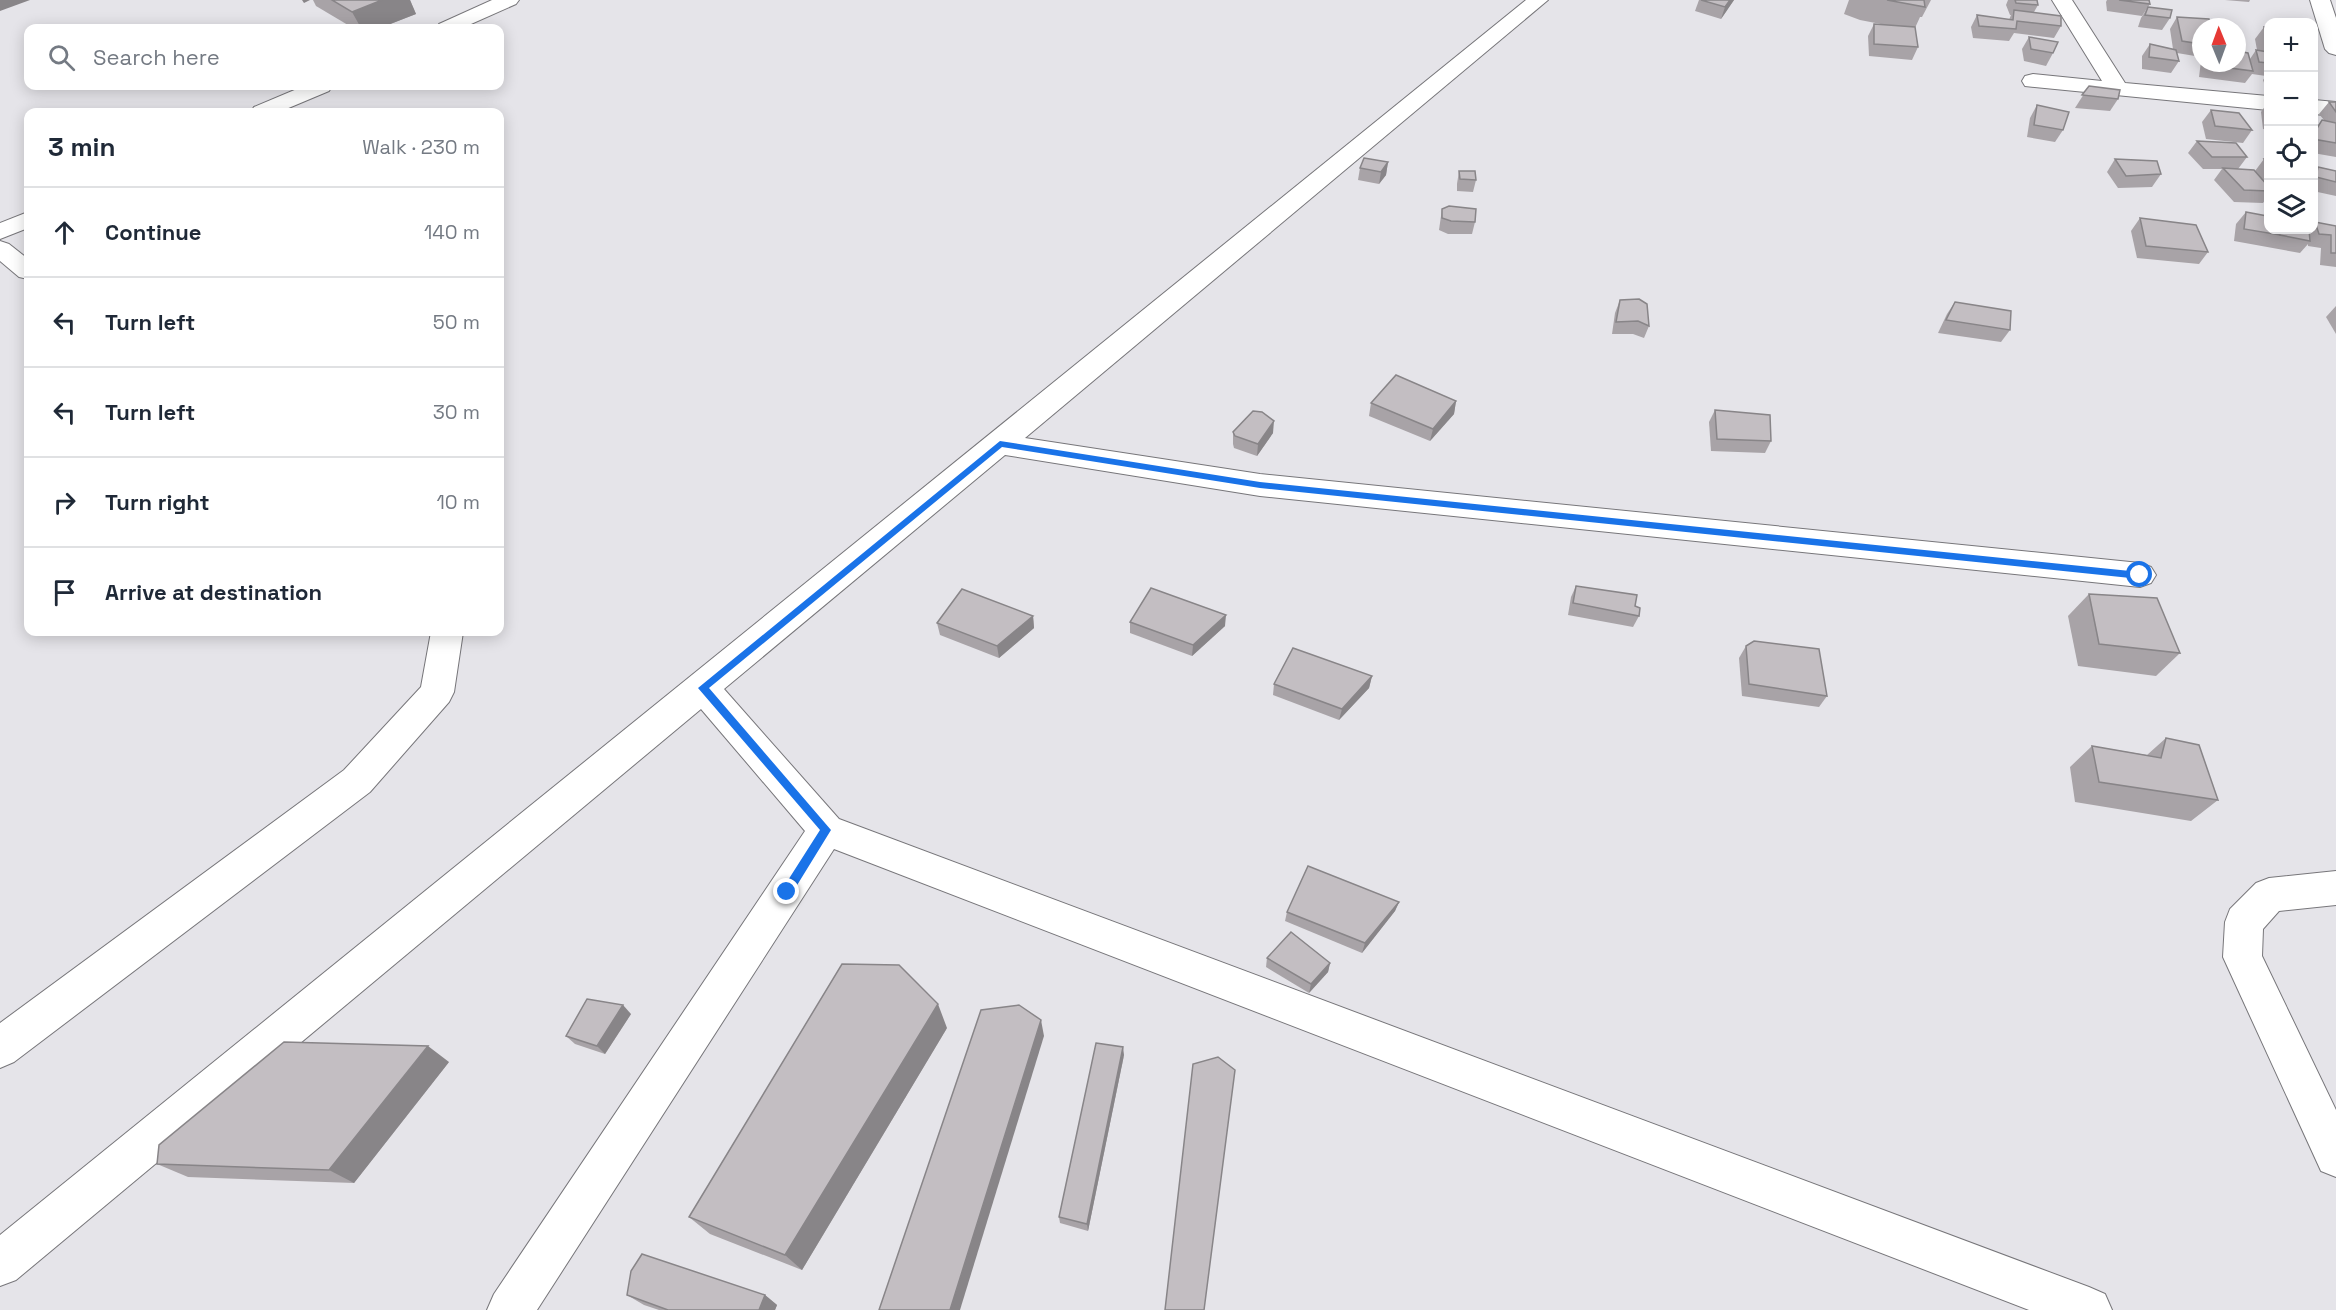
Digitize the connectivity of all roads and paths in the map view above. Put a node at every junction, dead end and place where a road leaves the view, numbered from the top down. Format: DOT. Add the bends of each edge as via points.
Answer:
graph roads {
  1 [pos="509,0"];
  2 [pos="1538,0"];
  3 [pos="2062,0"];
  4 [pos="2320,0"];
  5 [pos="456,24"];
  6 [pos="2336,49"];
  7 [pos="2033,81"];
  8 [pos="2118,89"];
  9 [pos="312,90"];
  10 [pos="2264,103"];
  11 [pos="2318,107"];
  12 [pos="271,108"];
  13 [pos="2336,109"];
  14 [pos="24,221"];
  15 [pos="0,232"];
  16 [pos="0,249"];
  17 [pos="24,268"];
  18 [pos="1000,444"];
  19 [pos="2140,575"];
  20 [pos="446,636"];
  21 [pos="703,688"];
  22 [pos="826,830"];
  23 [pos="2336,888"];
  24 [pos="0,1048"];
  25 [pos="2336,1156"];
  26 [pos="0,1264"];
  27 [pos="510,1310"];
  28 [pos="2090,1310"];
  1 -- 5 [label="street"];
  2 -- 18 [label="street"];
  3 -- 8 [label="street"];
  4 -- 6 [label="street"];
  7 -- 8 [label="street"];
  8 -- 10 [label="street"];
  9 -- 12 [label="street"];
  11 -- 13 [label="street"];
  14 -- 15 [label="street"];
  16 -- 17 [label="street"];
  18 -- 19 [label="street" via="1260,485"];
  18 -- 21 [label="street"];
  20 -- 24 [label="street" via="437,692 357,781"];
  21 -- 22 [label="street"];
  21 -- 26 [label="street"];
  22 -- 27 [label="street"];
  22 -- 28 [label="street"];
  23 -- 25 [label="street" via="2269,895 2244,922 2242,957"];
}
